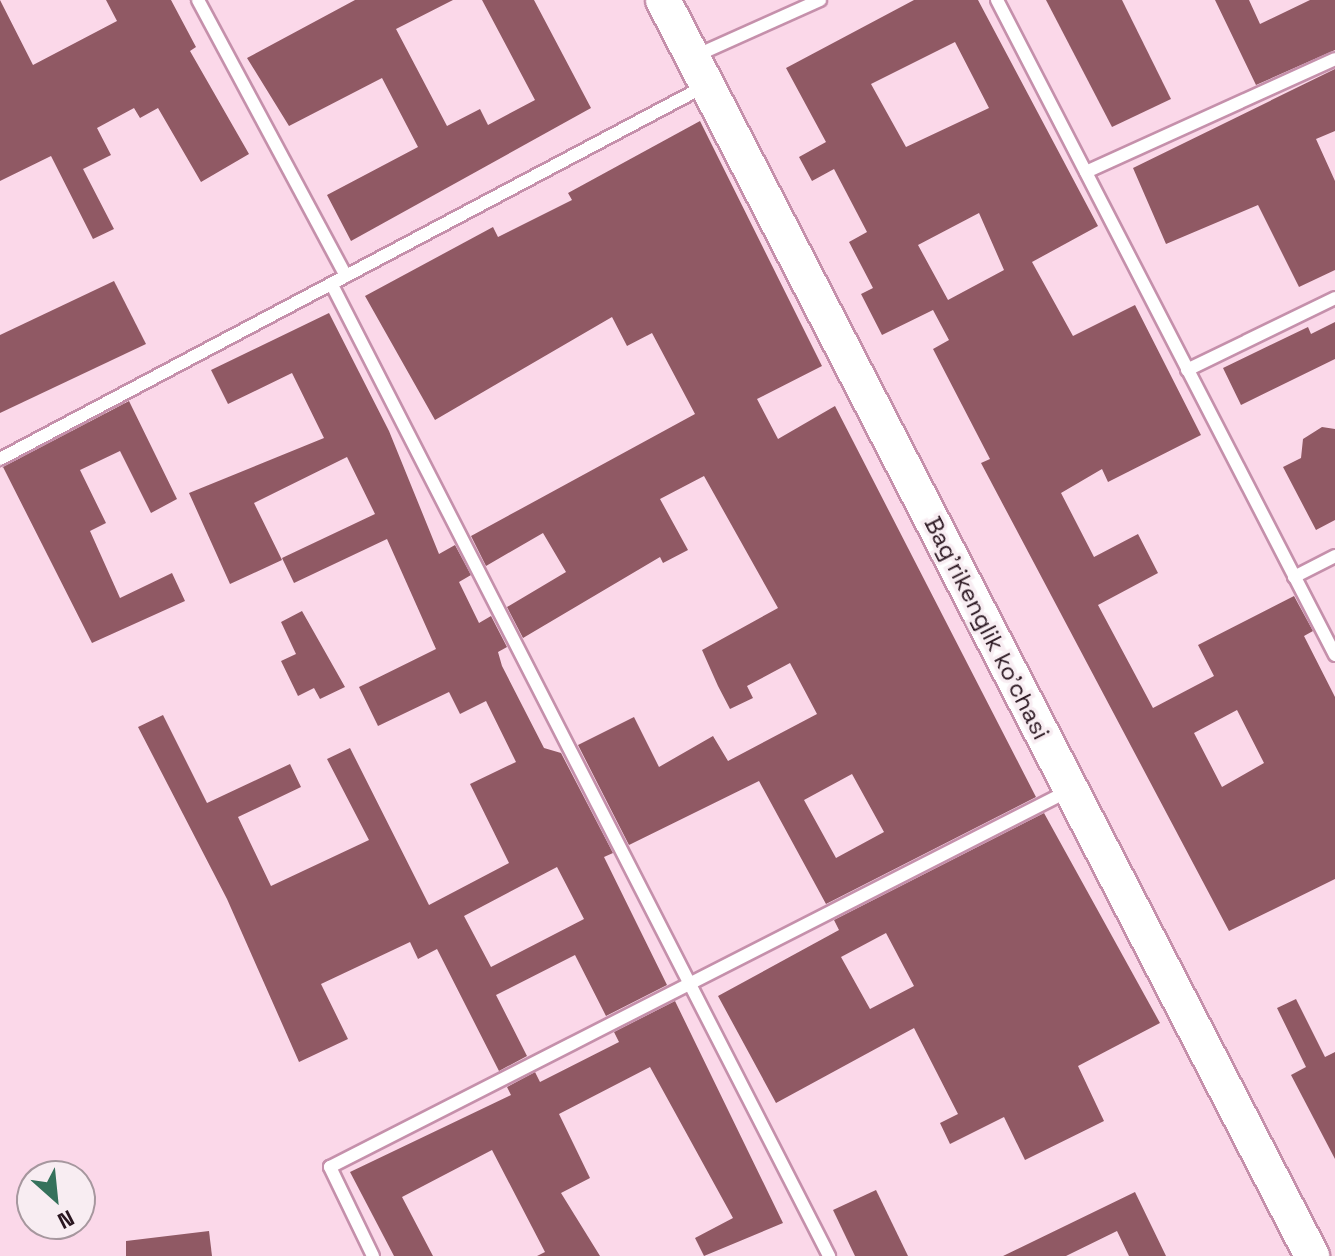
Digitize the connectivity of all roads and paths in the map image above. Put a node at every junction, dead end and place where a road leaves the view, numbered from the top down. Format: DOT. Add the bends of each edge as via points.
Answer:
graph roads {
  1 [pos="198,0"];
  2 [pos="663,0"];
  3 [pos="820,0"];
  4 [pos="997,0"];
  5 [pos="1335,59"];
  6 [pos="699,71"];
  7 [pos="1086,172"];
  8 [pos="346,276"];
  9 [pos="332,285"];
  10 [pos="1335,298"];
  11 [pos="1187,370"];
  12 [pos="0,459"];
  13 [pos="1335,556"];
  14 [pos="1294,577"];
  15 [pos="1335,655"];
  16 [pos="1071,789"];
  17 [pos="690,983"];
  18 [pos="373,1256"];
  19 [pos="829,1256"];
  20 [pos="1312,1256"];
  1 -- 8 [label="lane"];
  2 -- 6 [label="main road, Bag'rikenglik ko'chasi"];
  3 -- 6 [label="lane"];
  4 -- 7 [label="lane"];
  5 -- 7 [label="lane"];
  6 -- 8 [label="lane"];
  6 -- 16 [label="main road, Bag'rikenglik ko'chasi"];
  7 -- 11 [label="lane"];
  8 -- 9 [label="lane"];
  9 -- 12 [label="lane"];
  9 -- 17 [label="lane"];
  10 -- 11 [label="lane"];
  11 -- 14 [label="lane"];
  13 -- 14 [label="lane"];
  14 -- 15 [label="lane"];
  16 -- 17 [label="lane"];
  16 -- 20 [label="main road, Bag'rikenglik ko'chasi"];
  17 -- 18 [label="lane" via="330,1167"];
  17 -- 19 [label="lane"];
}
